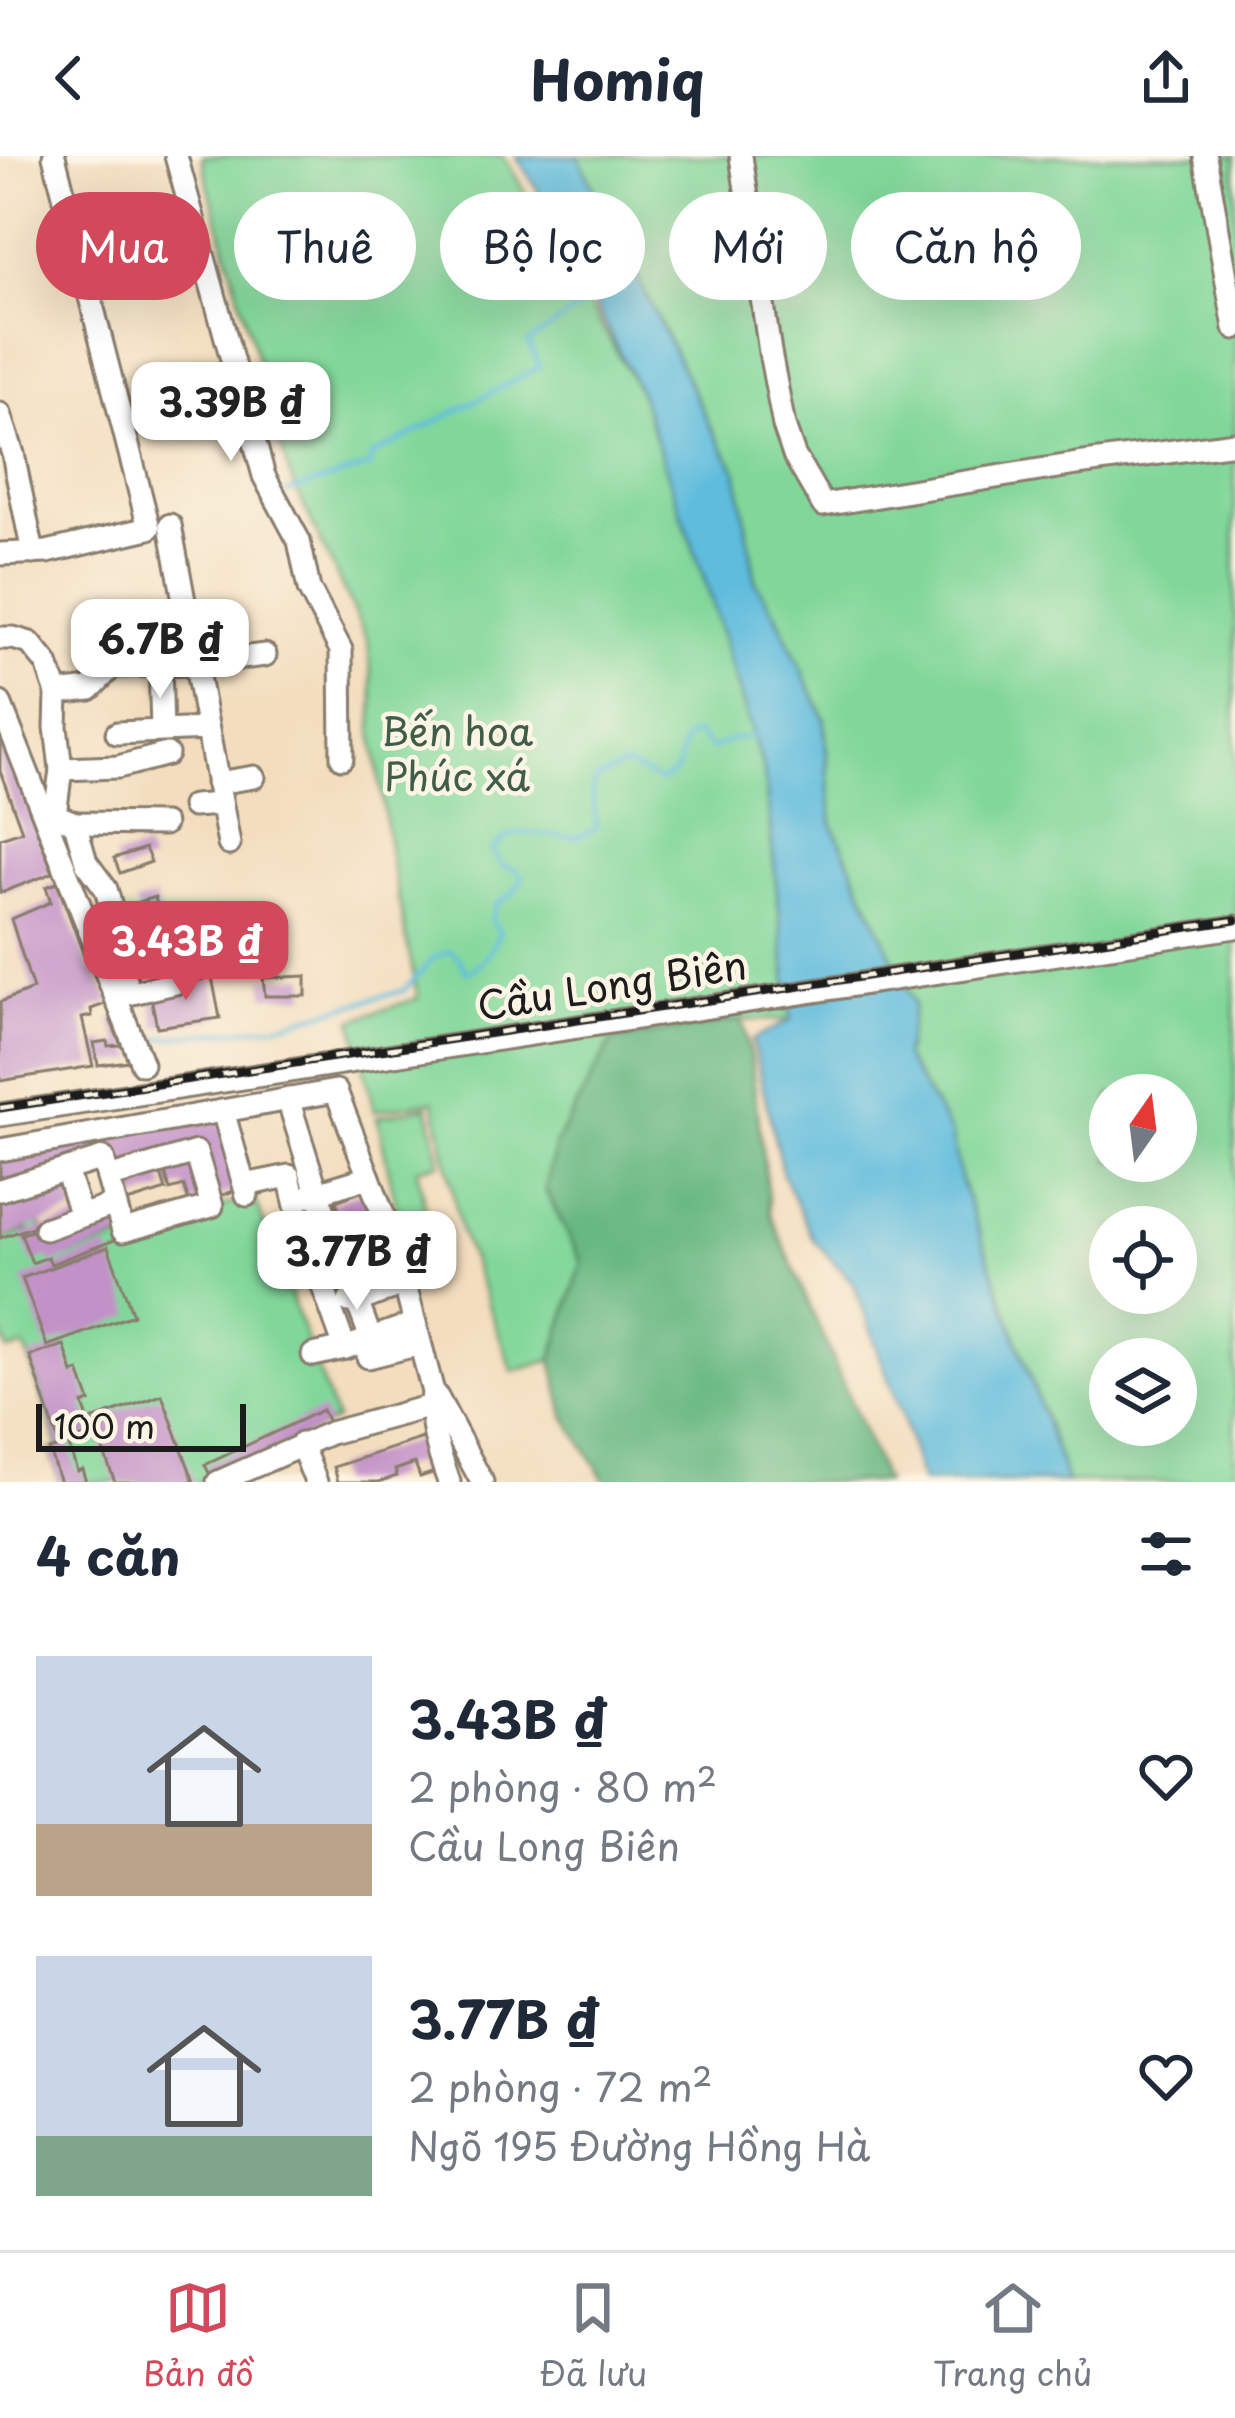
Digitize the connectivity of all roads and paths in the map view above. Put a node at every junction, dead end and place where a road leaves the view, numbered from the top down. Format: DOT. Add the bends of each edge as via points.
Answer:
graph roads {
  1 [pos="54,156"];
  2 [pos="176,156"];
  3 [pos="741,156"];
  4 [pos="1204,156"];
  5 [pos="1235,328"];
  6 [pos="0,413"];
  7 [pos="1235,443"];
  8 [pos="159,526"];
  9 [pos="32,553"];
  10 [pos="0,554"];
  11 [pos="0,638"];
  12 [pos="265,655"];
  13 [pos="194,664"];
  14 [pos="160,665"];
  15 [pos="57,693"];
  16 [pos="0,703"];
  17 [pos="206,729"];
  18 [pos="162,730"];
  19 [pos="117,734"];
  20 [pos="167,754"];
  21 [pos="342,758"];
  22 [pos="61,769"];
  23 [pos="254,777"];
  24 [pos="219,794"];
  25 [pos="193,806"];
  26 [pos="75,823"];
  27 [pos="164,824"];
  28 [pos="229,844"];
  29 [pos="1235,913"];
  30 [pos="1235,927"];
  31 [pos="175,950"];
  32 [pos="142,1064"];
  33 [pos="288,1099"];
  34 [pos="0,1101"];
  35 [pos="223,1111"];
  36 [pos="0,1115"];
  37 [pos="0,1150"];
  38 [pos="66,1170"];
  39 [pos="108,1178"];
  40 [pos="369,1178"];
  41 [pos="0,1190"];
  42 [pos="317,1192"];
  43 [pos="293,1201"];
  44 [pos="115,1204"];
  45 [pos="80,1216"];
  46 [pos="45,1229"];
  47 [pos="390,1231"];
  48 [pos="337,1244"];
  49 [pos="309,1250"];
  50 [pos="405,1283"];
  51 [pos="359,1300"];
  52 [pos="330,1307"];
  53 [pos="418,1333"];
  54 [pos="345,1348"];
  55 [pos="369,1348"];
  56 [pos="313,1355"];
  57 [pos="432,1399"];
  58 [pos="301,1444"];
  59 [pos="218,1482"];
  60 [pos="316,1482"];
  61 [pos="449,1482"];
  62 [pos="482,1482"];
  1 -- 8 [label="street"];
  2 -- 21 [label="street" via="264,476 341,650"];
  3 -- 7 [label="street" via="784,426 824,505"];
  4 -- 5 [label="street"];
  6 -- 9 [label="street"];
  8 -- 9 [label="street"];
  8 -- 13 [label="street"];
  9 -- 10 [label="street"];
  11 -- 15 [label="street" via="30,643"];
  12 -- 13 [label="street"];
  13 -- 14 [label="street"];
  13 -- 17 [label="street"];
  14 -- 15 [label="street" via="113,666 90,689"];
  14 -- 18 [label="street"];
  15 -- 22 [label="street"];
  16 -- 32 [label="street"];
  17 -- 18 [label="street"];
  17 -- 24 [label="street"];
  18 -- 19 [label="street"];
  20 -- 22 [label="street" via="118,767"];
  22 -- 26 [label="street" via="55,815"];
  23 -- 24 [label="street"];
  24 -- 25 [label="street"];
  24 -- 28 [label="street"];
  26 -- 27 [label="street"];
  26 -- 31 [label="street" via="86,862 106,889 128,994 175,983"];
  29 -- 34 [label="street, Cầu Long Biên"];
  30 -- 36 [label="street, Cầu Long Biên"];
  33 -- 35 [label="street"];
  33 -- 40 [label="street" via="336,1091"];
  33 -- 42 [label="street"];
  35 -- 37 [label="street"];
  35 -- 43 [label="street" via="246,1190 289,1176"];
  38 -- 39 [label="street" via="103,1159"];
  38 -- 41 [label="street"];
  38 -- 45 [label="street"];
  39 -- 44 [label="street"];
  39 -- 44 [label="street" via="196,1152 212,1206 123,1232"];
  40 -- 42 [label="street"];
  40 -- 47 [label="street"];
  42 -- 43 [label="street"];
  42 -- 48 [label="street"];
  43 -- 49 [label="street"];
  44 -- 45 [label="street"];
  45 -- 46 [label="street"];
  47 -- 48 [label="street"];
  47 -- 50 [label="street"];
  48 -- 49 [label="street"];
  48 -- 51 [label="street"];
  49 -- 52 [label="street"];
  50 -- 51 [label="street"];
  50 -- 53 [label="street"];
  51 -- 52 [label="street"];
  51 -- 55 [label="street"];
  52 -- 54 [label="street"];
  53 -- 55 [label="street"];
  53 -- 57 [label="street"];
  54 -- 55 [label="street"];
  54 -- 56 [label="street"];
  57 -- 58 [label="street"];
  57 -- 61 [label="street"];
  57 -- 62 [label="street"];
  58 -- 59 [label="street"];
  58 -- 60 [label="street"];
}
